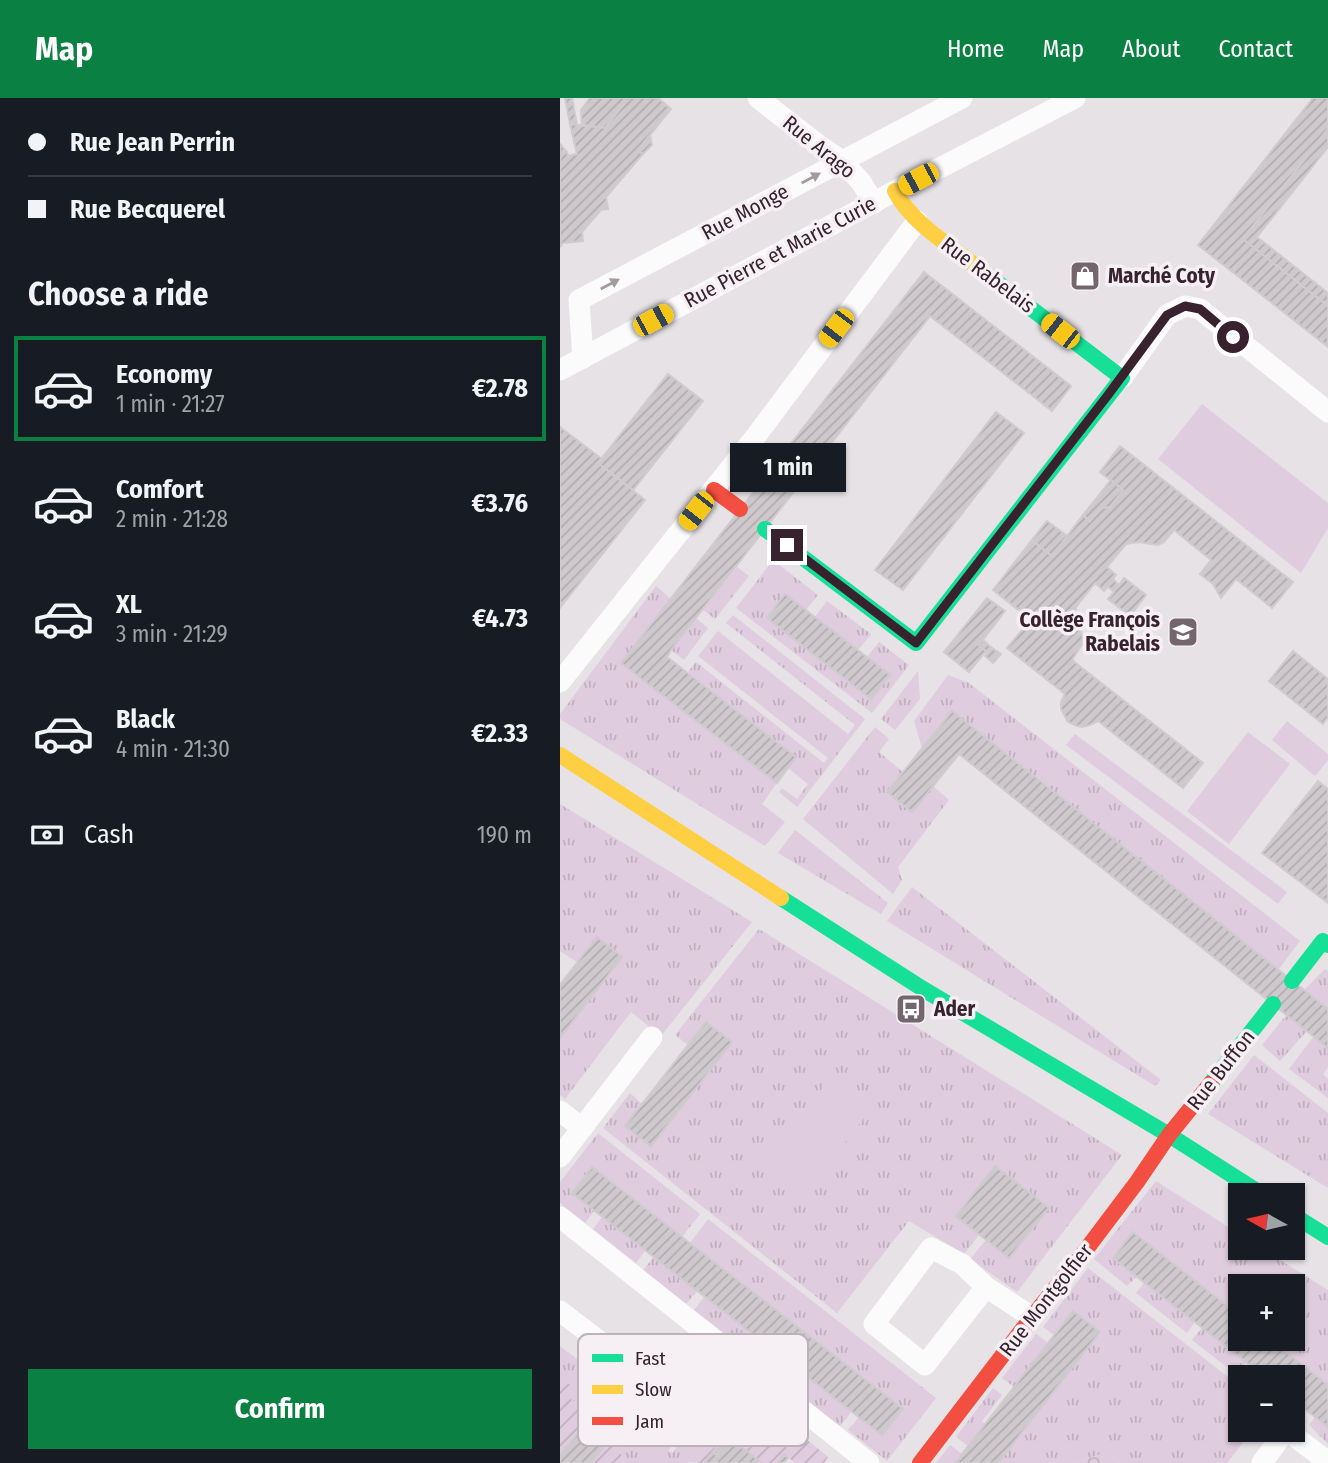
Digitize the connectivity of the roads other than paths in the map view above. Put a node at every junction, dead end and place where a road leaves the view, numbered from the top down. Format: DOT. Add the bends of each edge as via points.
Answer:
graph roads {
  1 [pos="758,98"];
  2 [pos="962,98"];
  3 [pos="1075,98"];
  4 [pos="842,161"];
  5 [pos="895,191"];
  6 [pos="874,203"];
  7 [pos="917,221"];
  8 [pos="583,358"];
  9 [pos="560,370"];
  10 [pos="1122,378"];
  11 [pos="1328,412"];
  12 [pos="714,490"];
  13 [pos="740,509"];
  14 [pos="765,529"];
  15 [pos="560,682"];
  16 [pos="560,755"];
  17 [pos="1328,945"];
  18 [pos="1292,981"];
  19 [pos="1273,1004"];
  20 [pos="652,1037"];
  21 [pos="560,1111"];
  22 [pos="582,1128"];
  23 [pos="1169,1135"];
  24 [pos="560,1157"];
  25 [pos="1244,1183"];
  26 [pos="560,1217"];
  27 [pos="1306,1223"];
  28 [pos="1328,1237"];
  29 [pos="986,1287"];
  30 [pos="560,1311"];
  31 [pos="1032,1317"];
  32 [pos="590,1334"];
  33 [pos="707,1334"];
  34 [pos="808,1414"];
  35 [pos="1328,1462"];
  36 [pos="869,1463"];
  37 [pos="920,1463"];
  38 [pos="1262,1463"];
  1 -- 4 [label="street, Rue Arago"];
  2 -- 4 [label="street, Rue Monge"];
  3 -- 5 [label="street, Rue Pierre et Marie Curie"];
  4 -- 6 [label="street, Rue Arago"];
  8 -- 4 [label="street, Rue Monge, one-way" via="579,300"];
  5 -- 6 [label="street, Rue Pierre et Marie Curie"];
  5 -- 7 [label="street, Rue Rabelais"];
  6 -- 8 [label="street, Rue Pierre et Marie Curie"];
  7 -- 10 [label="street, Rue Rabelais"];
  7 -- 12 [label="street"];
  8 -- 9 [label="street, Rue Pierre et Marie Curie"];
  10 -- 11 [label="street" via="1167,315 1185,306 1200,309"];
  10 -- 14 [label="street" via="916,643"];
  12 -- 13 [label="street"];
  12 -- 15 [label="street"];
  16 -- 23 [label="street" via="858,948"];
  17 -- 18 [label="street" via="1323,941"];
  19 -- 23 [label="street, Rue Buffon"];
  20 -- 22 [label="street"];
  21 -- 22 [label="street"];
  22 -- 24 [label="street"];
  23 -- 25 [label="street"];
  23 -- 31 [label="street, Rue Montgolfier"];
  26 -- 33 [label="street"];
  27 -- 28 [label="street"];
  29 -- 29 [label="street" via="962,1265 930,1248 874,1324 925,1364"];
  29 -- 31 [label="street"];
  30 -- 32 [label="street"];
  31 -- 37 [label="street, Rue Montgolfier"];
  34 -- 36 [label="street"];
  35 -- 38 [label="street" via="1286,1430"];
}
